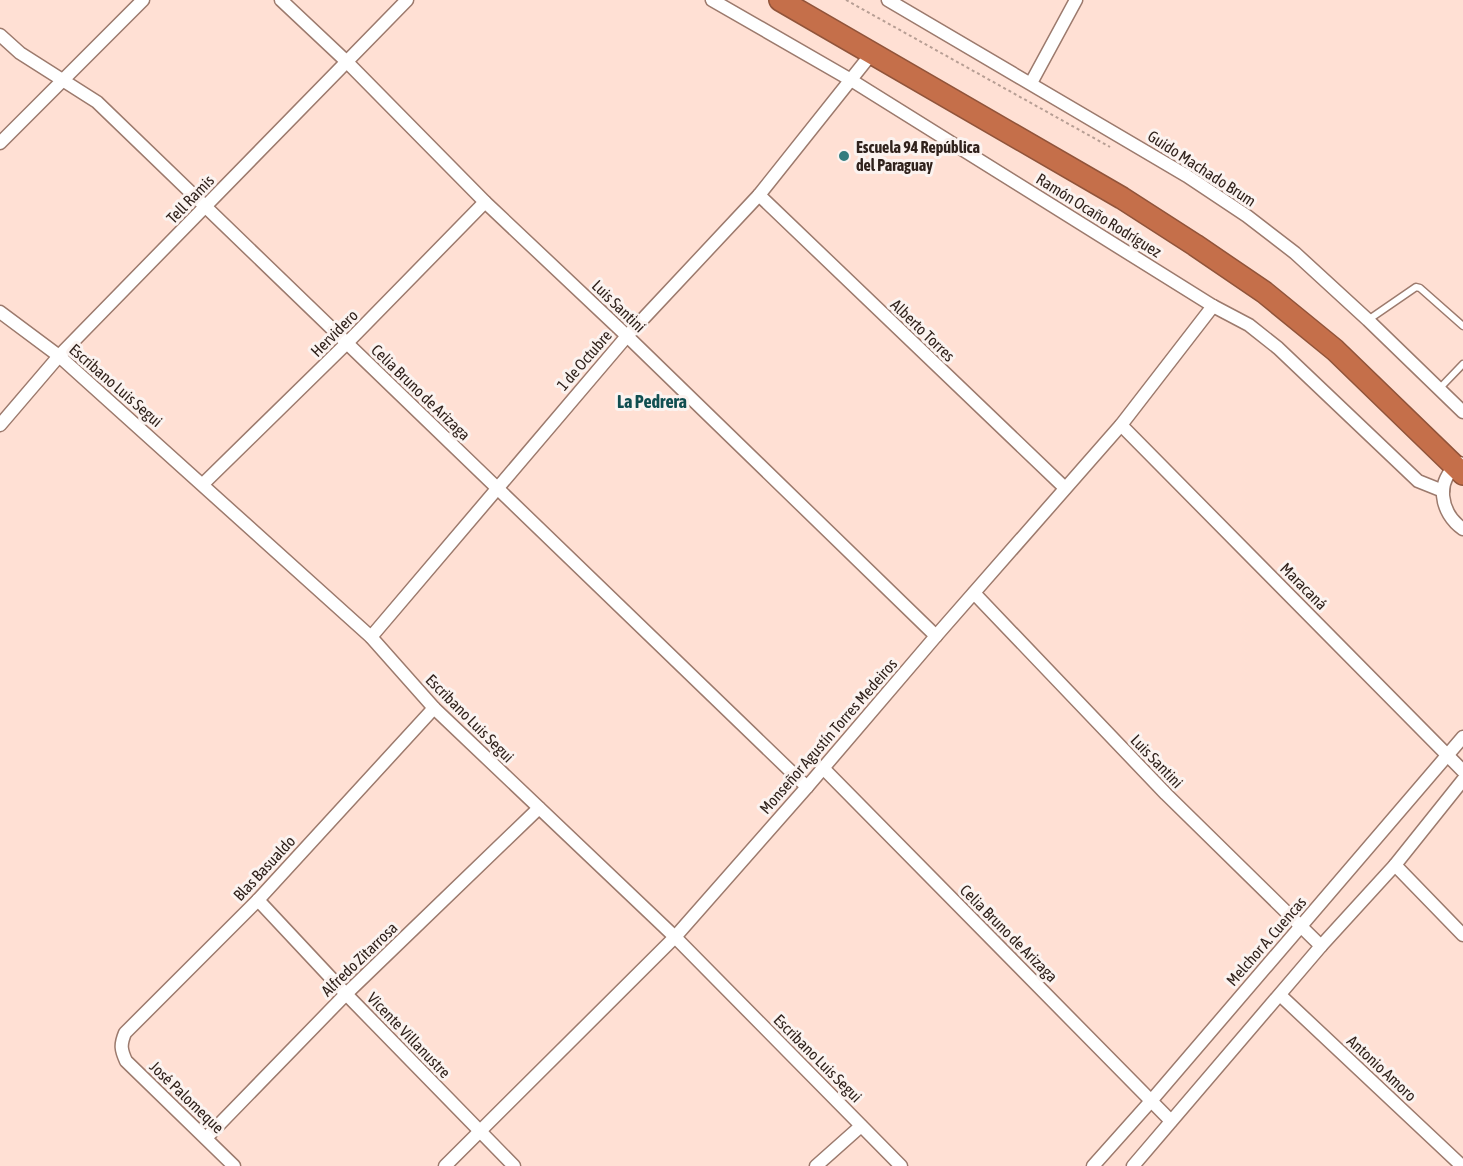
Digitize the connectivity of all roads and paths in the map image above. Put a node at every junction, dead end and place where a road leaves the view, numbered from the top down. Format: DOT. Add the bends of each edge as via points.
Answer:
graph roads {
  1 [pos="143,0"];
  2 [pos="281,0"];
  3 [pos="407,0"];
  4 [pos="712,0"];
  5 [pos="780,0"];
  6 [pos="846,0"];
  7 [pos="888,0"];
  8 [pos="1076,0"];
  9 [pos="0,35"];
  10 [pos="872,53"];
  11 [pos="347,62"];
  12 [pos="62,80"];
  13 [pos="851,80"];
  14 [pos="1031,83"];
  15 [pos="0,143"];
  16 [pos="1110,147"];
  17 [pos="759,195"];
  18 [pos="485,202"];
  19 [pos="206,205"];
  20 [pos="1213,306"];
  21 [pos="0,312"];
  22 [pos="1368,320"];
  23 [pos="1463,326"];
  24 [pos="627,336"];
  25 [pos="347,343"];
  26 [pos="60,356"];
  27 [pos="1463,364"];
  28 [pos="1439,389"];
  29 [pos="1463,412"];
  30 [pos="0,425"];
  31 [pos="1121,425"];
  32 [pos="1460,467"];
  33 [pos="202,484"];
  34 [pos="496,488"];
  35 [pos="1065,488"];
  36 [pos="1443,491"];
  37 [pos="1463,529"];
  38 [pos="974,593"];
  39 [pos="936,636"];
  40 [pos="371,637"];
  41 [pos="434,708"];
  42 [pos="1463,736"];
  43 [pos="1447,755"];
  44 [pos="824,769"];
  45 [pos="1463,771"];
  46 [pos="1463,780"];
  47 [pos="807,787"];
  48 [pos="538,808"];
  49 [pos="1395,865"];
  50 [pos="258,900"];
  51 [pos="1301,927"];
  52 [pos="1463,934"];
  53 [pos="675,937"];
  54 [pos="1321,946"];
  55 [pos="346,994"];
  56 [pos="1280,995"];
  57 [pos="120,1050"];
  58 [pos="1151,1101"];
  59 [pos="1171,1121"];
  60 [pos="861,1126"];
  61 [pos="479,1131"];
  62 [pos="206,1138"];
  63 [pos="234,1166"];
  64 [pos="445,1166"];
  65 [pos="514,1166"];
  66 [pos="816,1166"];
  67 [pos="901,1166"];
  68 [pos="1093,1166"];
  69 [pos="1132,1166"];
  70 [pos="1462,1166"];
  1 -- 12 [label="street"];
  2 -- 11 [label="street, Luis Santini"];
  3 -- 11 [label="street, Tell Ramis"];
  4 -- 13 [label="street, Ramón Ocaño Rodríguez"];
  5 -- 10 [label="highway"];
  6 -- 16 [label="path"];
  7 -- 14 [label="street, Guido Machado Brum"];
  8 -- 14 [label="street"];
  9 -- 12 [label="street, Celia Bruno de Arizaga"];
  10 -- 13 [label="street, 1 de Octubre"];
  10 -- 32 [label="highway" via="1122,198 1264,292 1335,351"];
  11 -- 18 [label="street, Luis Santini"];
  11 -- 19 [label="street, Tell Ramis"];
  12 -- 15 [label="street"];
  12 -- 19 [label="street, Celia Bruno de Arizaga" via="98,102"];
  13 -- 17 [label="street, 1 de Octubre"];
  13 -- 20 [label="street, Ramón Ocaño Rodríguez"];
  14 -- 22 [label="street, Guido Machado Brum" via="1247,216 1295,253"];
  17 -- 24 [label="street, 1 de Octubre"];
  17 -- 35 [label="street, Alberto Torres"];
  18 -- 24 [label="street, Luis Santini"];
  18 -- 25 [label="street, Hervidero"];
  19 -- 25 [label="street, Celia Bruno de Arizaga"];
  19 -- 26 [label="street, Tell Ramis"];
  20 -- 31 [label="street, Monseñor Agustín Torres Medeiros"];
  20 -- 36 [label="street, Ramón Ocaño Rodríguez" via="1249,325 1278,348 1418,480"];
  21 -- 26 [label="street, Escribano Luis Segui"];
  22 -- 23 [label="lane" via="1416,287"];
  22 -- 28 [label="street, Guido Machado Brum"];
  24 -- 34 [label="street, 1 de Octubre"];
  24 -- 39 [label="street, Luis Santini"];
  25 -- 33 [label="street, Hervidero"];
  25 -- 34 [label="street, Celia Bruno de Arizaga"];
  26 -- 30 [label="street, Tell Ramis"];
  26 -- 33 [label="street, Escribano Luis Segui"];
  27 -- 28 [label="lane"];
  28 -- 29 [label="street, Guido Machado Brum"];
  31 -- 35 [label="street, Monseñor Agustín Torres Medeiros"];
  31 -- 43 [label="street, Maracaná"];
  32 -- 36 [label="street" via="1447,476"];
  33 -- 40 [label="street, Escribano Luis Segui"];
  34 -- 40 [label="street, 1 de Octubre"];
  34 -- 47 [label="street, Celia Bruno de Arizaga"];
  35 -- 38 [label="street, Monseñor Agustín Torres Medeiros"];
  36 -- 37 [label="street" via="1444,506 1453,522"];
  38 -- 39 [label="street, Monseñor Agustín Torres Medeiros"];
  38 -- 51 [label="street, Luis Santini" via="1166,794"];
  39 -- 44 [label="street, Monseñor Agustín Torres Medeiros"];
  40 -- 41 [label="street, Escribano Luis Segui"];
  41 -- 48 [label="street, Escribano Luis Segui"];
  41 -- 50 [label="street, Blas Basualdo"];
  42 -- 43 [label="street, Melchor A. Cuencas"];
  43 -- 45 [label="street, Maracaná"];
  43 -- 51 [label="street, Melchor A. Cuencas"];
  44 -- 47 [label="street, Monseñor Agustín Torres Medeiros"];
  44 -- 58 [label="street, Celia Bruno de Arizaga"];
  46 -- 49 [label="street"];
  47 -- 53 [label="street, Monseñor Agustín Torres Medeiros"];
  48 -- 53 [label="street, Escribano Luis Segui"];
  48 -- 55 [label="street, Alfredo Zitarrosa"];
  49 -- 52 [label="street"];
  49 -- 54 [label="street"];
  50 -- 55 [label="street, Vicente Villanustre"];
  50 -- 57 [label="street, Blas Basualdo" via="124,1033"];
  51 -- 54 [label="street, Luis Santini"];
  51 -- 58 [label="street, Melchor A. Cuencas"];
  53 -- 60 [label="street, Escribano Luis Segui"];
  53 -- 61 [label="street, Monseñor Agustín Torres Medeiros"];
  54 -- 56 [label="street"];
  55 -- 61 [label="street, Vicente Villanustre"];
  55 -- 62 [label="street, Alfredo Zitarrosa"];
  56 -- 59 [label="street"];
  56 -- 70 [label="street, Antonio Amoro"];
  57 -- 62 [label="street, José Palomeque" via="126,1061"];
  58 -- 59 [label="street, Celia Bruno de Arizaga"];
  58 -- 68 [label="street, Melchor A. Cuencas"];
  59 -- 69 [label="street"];
  60 -- 66 [label="street"];
  60 -- 67 [label="street, Escribano Luis Segui"];
  61 -- 64 [label="street, Monseñor Agustín Torres Medeiros"];
  61 -- 65 [label="street, Vicente Villanustre"];
  62 -- 63 [label="street, José Palomeque"];
}
